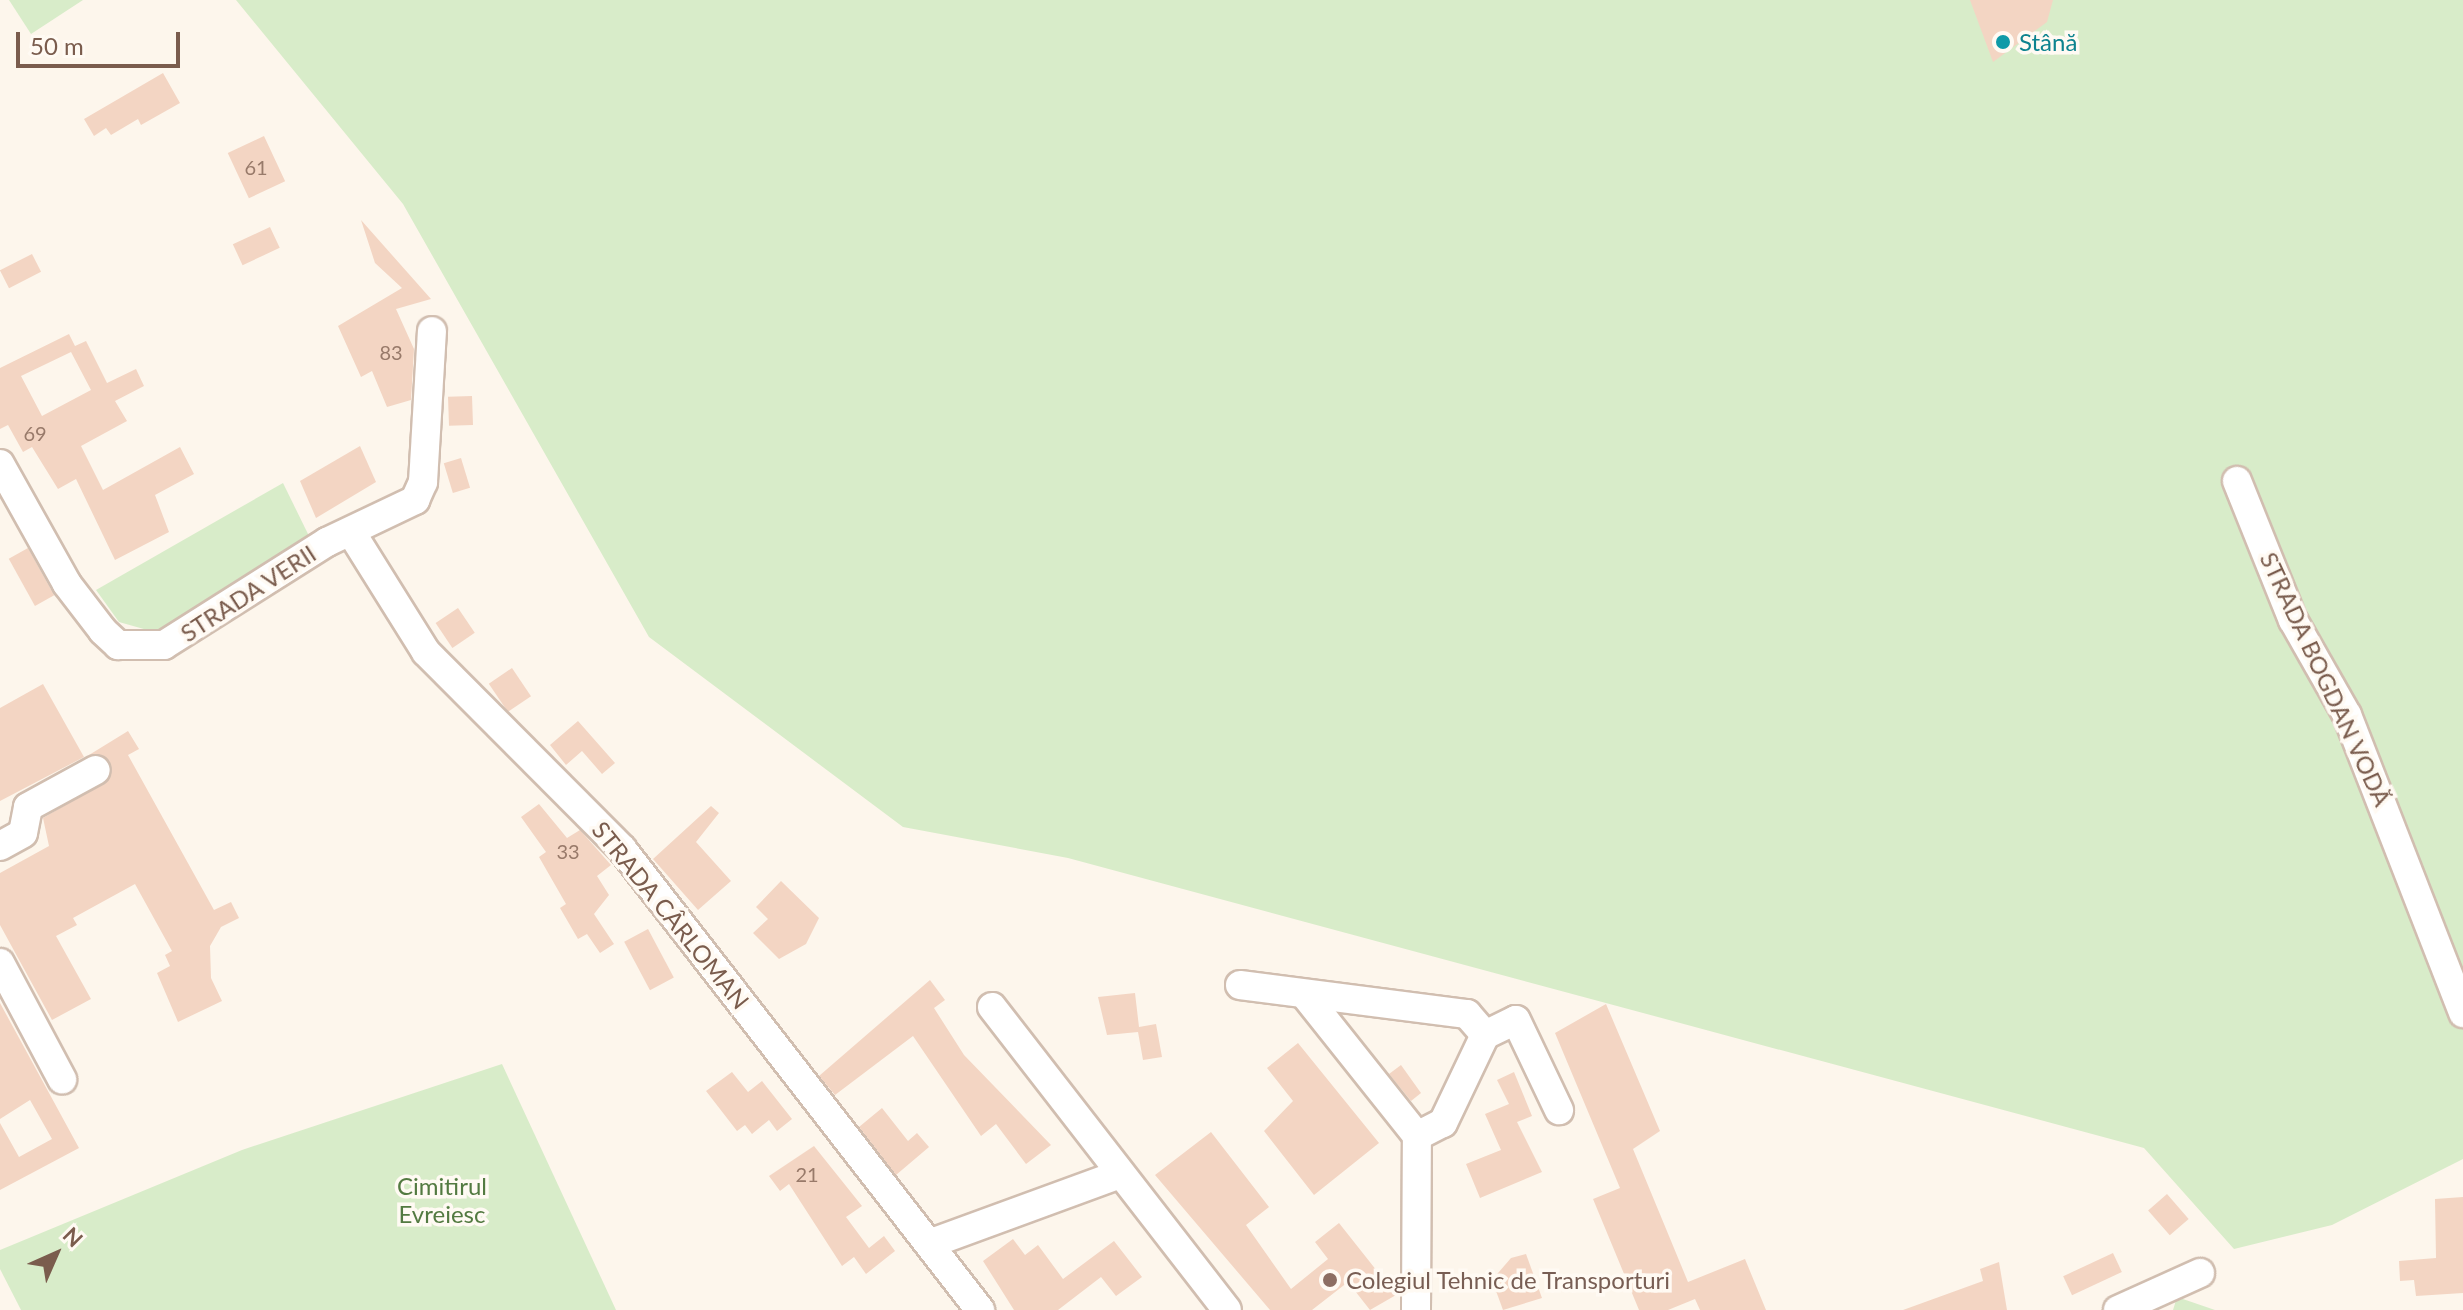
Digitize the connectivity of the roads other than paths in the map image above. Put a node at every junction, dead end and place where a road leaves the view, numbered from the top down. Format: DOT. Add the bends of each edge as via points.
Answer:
graph roads {
  1 [pos="432,331"];
  2 [pos="0,464"];
  3 [pos="2237,481"];
  4 [pos="351,532"];
  5 [pos="96,770"];
  6 [pos="0,846"];
  7 [pos="0,963"];
  8 [pos="1240,985"];
  9 [pos="1305,995"];
  10 [pos="992,1007"];
  11 [pos="2463,1013"];
  12 [pos="1485,1035"];
  13 [pos="62,1079"];
  14 [pos="1559,1110"];
  15 [pos="1417,1136"];
  16 [pos="1118,1175"];
  17 [pos="929,1244"];
  18 [pos="2200,1273"];
  19 [pos="980,1310"];
  20 [pos="1227,1310"];
  21 [pos="1416,1310"];
  22 [pos="2118,1310"];
  1 -- 4 [label="street, STRADA VERII" via="423,482 415,500"];
  2 -- 4 [label="street, STRADA VERII" via="80,605 118,645 180,639"];
  3 -- 11 [label="street, STRADA BOGDAN VODĂ" via="2293,620 2347,715"];
  4 -- 17 [label="street, STRADA CÂRLOMAN" via="426,652 622,849"];
  5 -- 6 [label="street" via="28,807 23,833"];
  7 -- 13 [label="street"];
  8 -- 9 [label="street"];
  9 -- 12 [label="street" via="1467,1014"];
  9 -- 15 [label="street"];
  10 -- 16 [label="street"];
  12 -- 14 [label="street" via="1516,1020"];
  12 -- 15 [label="street" via="1443,1123"];
  15 -- 21 [label="street"];
  16 -- 17 [label="street"];
  16 -- 20 [label="street"];
  17 -- 19 [label="street, STRADA CÂRLOMAN"];
  18 -- 22 [label="street"];
}
